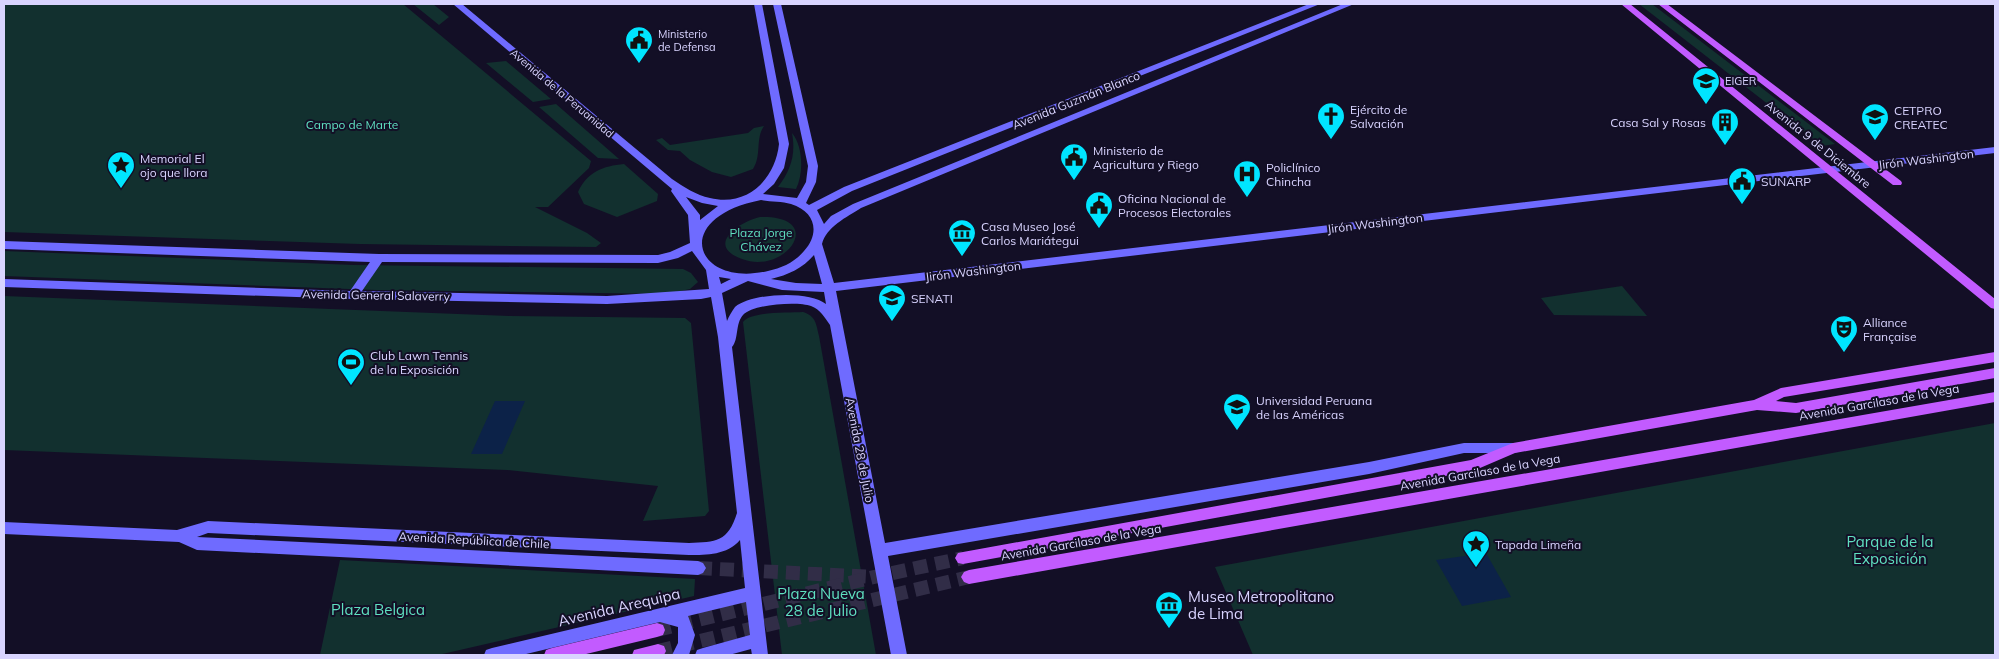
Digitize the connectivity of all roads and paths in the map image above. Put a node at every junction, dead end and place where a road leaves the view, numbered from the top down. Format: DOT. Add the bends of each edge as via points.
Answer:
graph roads {
  1 [pos="457,4"];
  2 [pos="758,4"];
  3 [pos="777,4"];
  4 [pos="1316,4"];
  5 [pos="1350,4"];
  6 [pos="1625,4"];
  7 [pos="1662,4"];
  8 [pos="1995,150"];
  9 [pos="1874,166"];
  10 [pos="1828,170"];
  11 [pos="668,182"];
  12 [pos="1896,183"];
  13 [pos="746,199"];
  14 [pos="732,203"];
  15 [pos="805,206"];
  16 [pos="696,240"];
  17 [pos="819,240"];
  18 [pos="4,245"];
  19 [pos="379,258"];
  20 [pos="712,269"];
  21 [pos="750,277"];
  22 [pos="4,283"];
  23 [pos="830,287"];
  24 [pos="717,291"];
  25 [pos="353,295"];
  26 [pos="1995,305"];
  27 [pos="837,325"];
  28 [pos="1995,357"];
  29 [pos="727,359"];
  30 [pos="1995,373"];
  31 [pos="1995,397"];
  32 [pos="1757,405"];
  33 [pos="1513,448"];
  34 [pos="745,510"];
  35 [pos="4,528"];
  36 [pos="182,536"];
  37 [pos="878,551"];
  38 [pos="963,558"];
  39 [pos="698,568"];
  40 [pos="969,577"];
  41 [pos="754,593"];
  42 [pos="644,619"];
  43 [pos="657,630"];
  44 [pos="759,648"];
  45 [pos="658,651"];
  46 [pos="492,655"];
  47 [pos="552,655"];
  48 [pos="640,655"];
  49 [pos="680,655"];
  50 [pos="703,655"];
  51 [pos="899,655"];
  1 -- 11 [label="main road, Avenida de la Peruanidad"];
  2 -- 13 [label="main road" via="784,144 781,163 773,178 761,191"];
  3 -- 15 [label="main road" via="812,166"];
  4 -- 15 [label="main road, Avenida Guzmán Blanco"];
  5 -- 17 [label="main road, Avenida Guzmán Blanco" via="857,206 835,219"];
  6 -- 10 [label="main road, Avenida 9 de Diciembre"];
  7 -- 9 [label="main road, Avenida 9 de Diciembre"];
  8 -- 9 [label="main road, Jirón Washington"];
  9 -- 10 [label="main road, Jirón Washington"];
  9 -- 12 [label="main road, Avenida 9 de Diciembre"];
  10 -- 23 [label="main road, Jirón Washington"];
  10 -- 26 [label="main road, Avenida 9 de Diciembre"];
  11 -- 14 [label="main road, Avenida de la Peruanidad" via="702,201"];
  11 -- 16 [label="main road, Avenida de la Peruanidad" via="694,215"];
  13 -- 14 [label="main road"];
  13 -- 15 [label="main road" via="775,197"];
  14 -- 16 [label="main road" via="709,217"];
  15 -- 17 [label="main road" via="817,217"];
  16 -- 19 [label="main road" via="674,255 653,259"];
  16 -- 20 [label="main road" via="703,262"];
  17 -- 21 [label="main road" via="800,263 787,270"];
  17 -- 23 [label="main road, Avenida 28 de Julio"];
  18 -- 19 [label="main road"];
  19 -- 25 [label="main road"];
  20 -- 21 [label="main road" via="727,275"];
  20 -- 24 [label="main road"];
  21 -- 23 [label="main road, Jirón Washington" via="789,288"];
  21 -- 24 [label="main road, Avenida General Salaverry"];
  22 -- 25 [label="main road, Avenida General Salaverry"];
  23 -- 27 [label="main road, Avenida 28 de Julio"];
  24 -- 25 [label="main road, Avenida General Salaverry" via="687,297 607,300"];
  24 -- 29 [label="main road"];
  27 -- 29 [label="main road" via="825,310 811,301 753,304 742,309 735,318"];
  27 -- 37 [label="main road, Avenida 28 de Julio"];
  28 -- 32 [label="main road, Avenida Garcilaso de la Vega" via="1782,393"];
  29 -- 34 [label="main road"];
  30 -- 32 [label="main road, Avenida Garcilaso de la Vega" via="1796,408"];
  31 -- 40 [label="main road, Avenida Garcilaso de la Vega"];
  32 -- 33 [label="main road, Avenida Garcilaso de la Vega"];
  33 -- 37 [label="main road, Avenida Garcilaso de la Vega" via="1464,448 1369,468"];
  33 -- 38 [label="main road, Avenida Garcilaso de la Vega" via="1473,465"];
  34 -- 36 [label="main road, Avenida República de Chile" via="740,531 731,540 705,548 208,527"];
  34 -- 41 [label="main road"];
  35 -- 36 [label="main road, Avenida República de Chile"];
  36 -- 39 [label="main road, Avenida República de Chile" via="197,544"];
  37 -- 51 [label="main road, Avenida 28 de Julio"];
  41 -- 42 [label="main road, Avenida Arequipa"];
  41 -- 44 [label="main road"];
  42 -- 46 [label="main road, Avenida Arequipa"];
  42 -- 49 [label="main road" via="666,616 684,621 688,631 687,642"];
  43 -- 47 [label="main road"];
  44 -- 50 [label="main road"];
  45 -- 48 [label="main road"];
}
